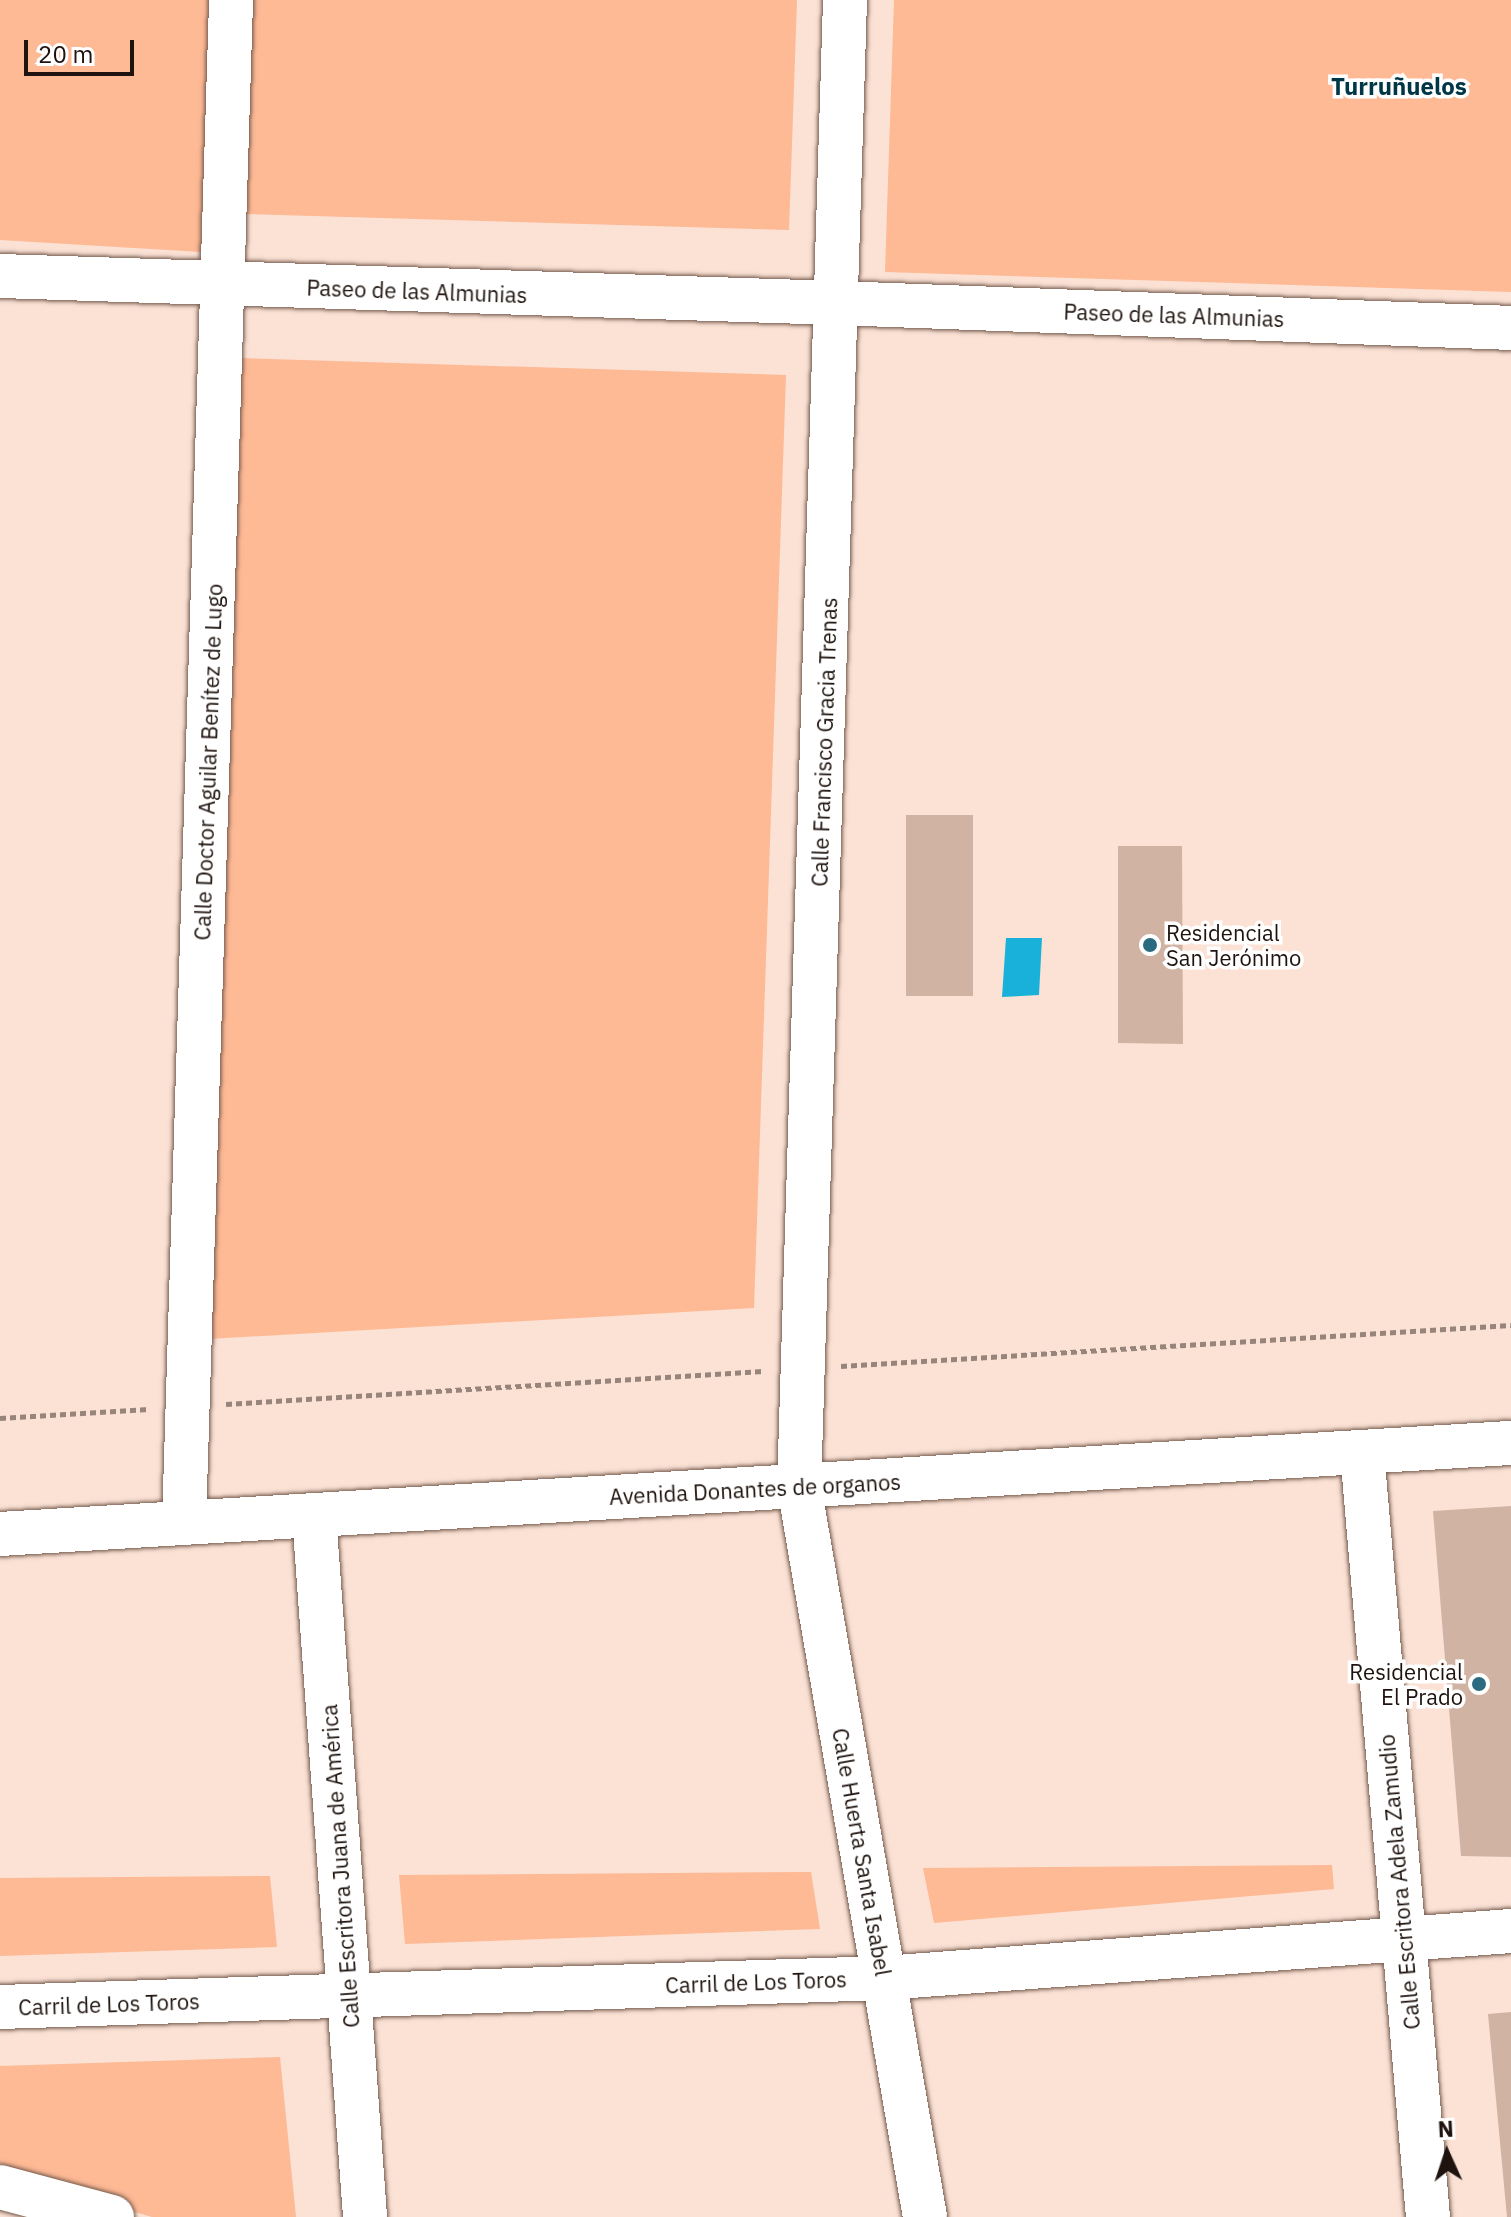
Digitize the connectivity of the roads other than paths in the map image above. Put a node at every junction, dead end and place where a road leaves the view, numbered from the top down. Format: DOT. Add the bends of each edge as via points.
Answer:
graph roads {
  1 [pos="231,0"];
  2 [pos="845,0"];
  3 [pos="0,276"];
  4 [pos="222,285"];
  5 [pos="836,303"];
  6 [pos="1511,328"];
  7 [pos="1511,1443"];
  8 [pos="1362,1452"];
  9 [pos="799,1486"];
  10 [pos="314,1515"];
  11 [pos="184,1523"];
  12 [pos="0,1534"];
  13 [pos="1511,1931"];
  14 [pos="1404,1939"];
  15 [pos="884,1978"];
  16 [pos="349,1995"];
  17 [pos="0,2007"];
  18 [pos="0,2187"];
  19 [pos="112,2217"];
  20 [pos="365,2217"];
  21 [pos="925,2217"];
  22 [pos="1428,2217"];
  1 -- 4 [label="street, Calle Doctor Aguilar Benítez de Lugo"];
  2 -- 5 [label="street, Calle Francisco Gracia Trenas"];
  3 -- 4 [label="street, Paseo de las Almunias"];
  4 -- 5 [label="street, Paseo de las Almunias"];
  4 -- 11 [label="street, Calle Doctor Aguilar Benítez de Lugo"];
  5 -- 6 [label="street, Paseo de las Almunias"];
  5 -- 9 [label="street, Calle Francisco Gracia Trenas"];
  7 -- 8 [label="street, Avenida Donantes de organos"];
  8 -- 9 [label="street, Avenida Donantes de organos"];
  8 -- 14 [label="street, Calle Escritora Adela Zamudio"];
  9 -- 10 [label="street, Avenida Donantes de organos"];
  9 -- 15 [label="street, Calle Huerta Santa Isabel"];
  10 -- 11 [label="street, Avenida Donantes de organos"];
  10 -- 16 [label="street, Calle Escritora Juana de América"];
  11 -- 12 [label="street, Avenida Donantes de organos"];
  13 -- 14 [label="street, Carril de Los Toros"];
  14 -- 15 [label="street, Carril de Los Toros"];
  14 -- 22 [label="street, Calle Escritora Adela Zamudio"];
  15 -- 16 [label="street, Carril de Los Toros"];
  15 -- 21 [label="street, Calle Huerta Santa Isabel"];
  16 -- 17 [label="street, Carril de Los Toros"];
  16 -- 20 [label="street, Calle Escritora Juana de América"];
  18 -- 19 [label="street"];
}
